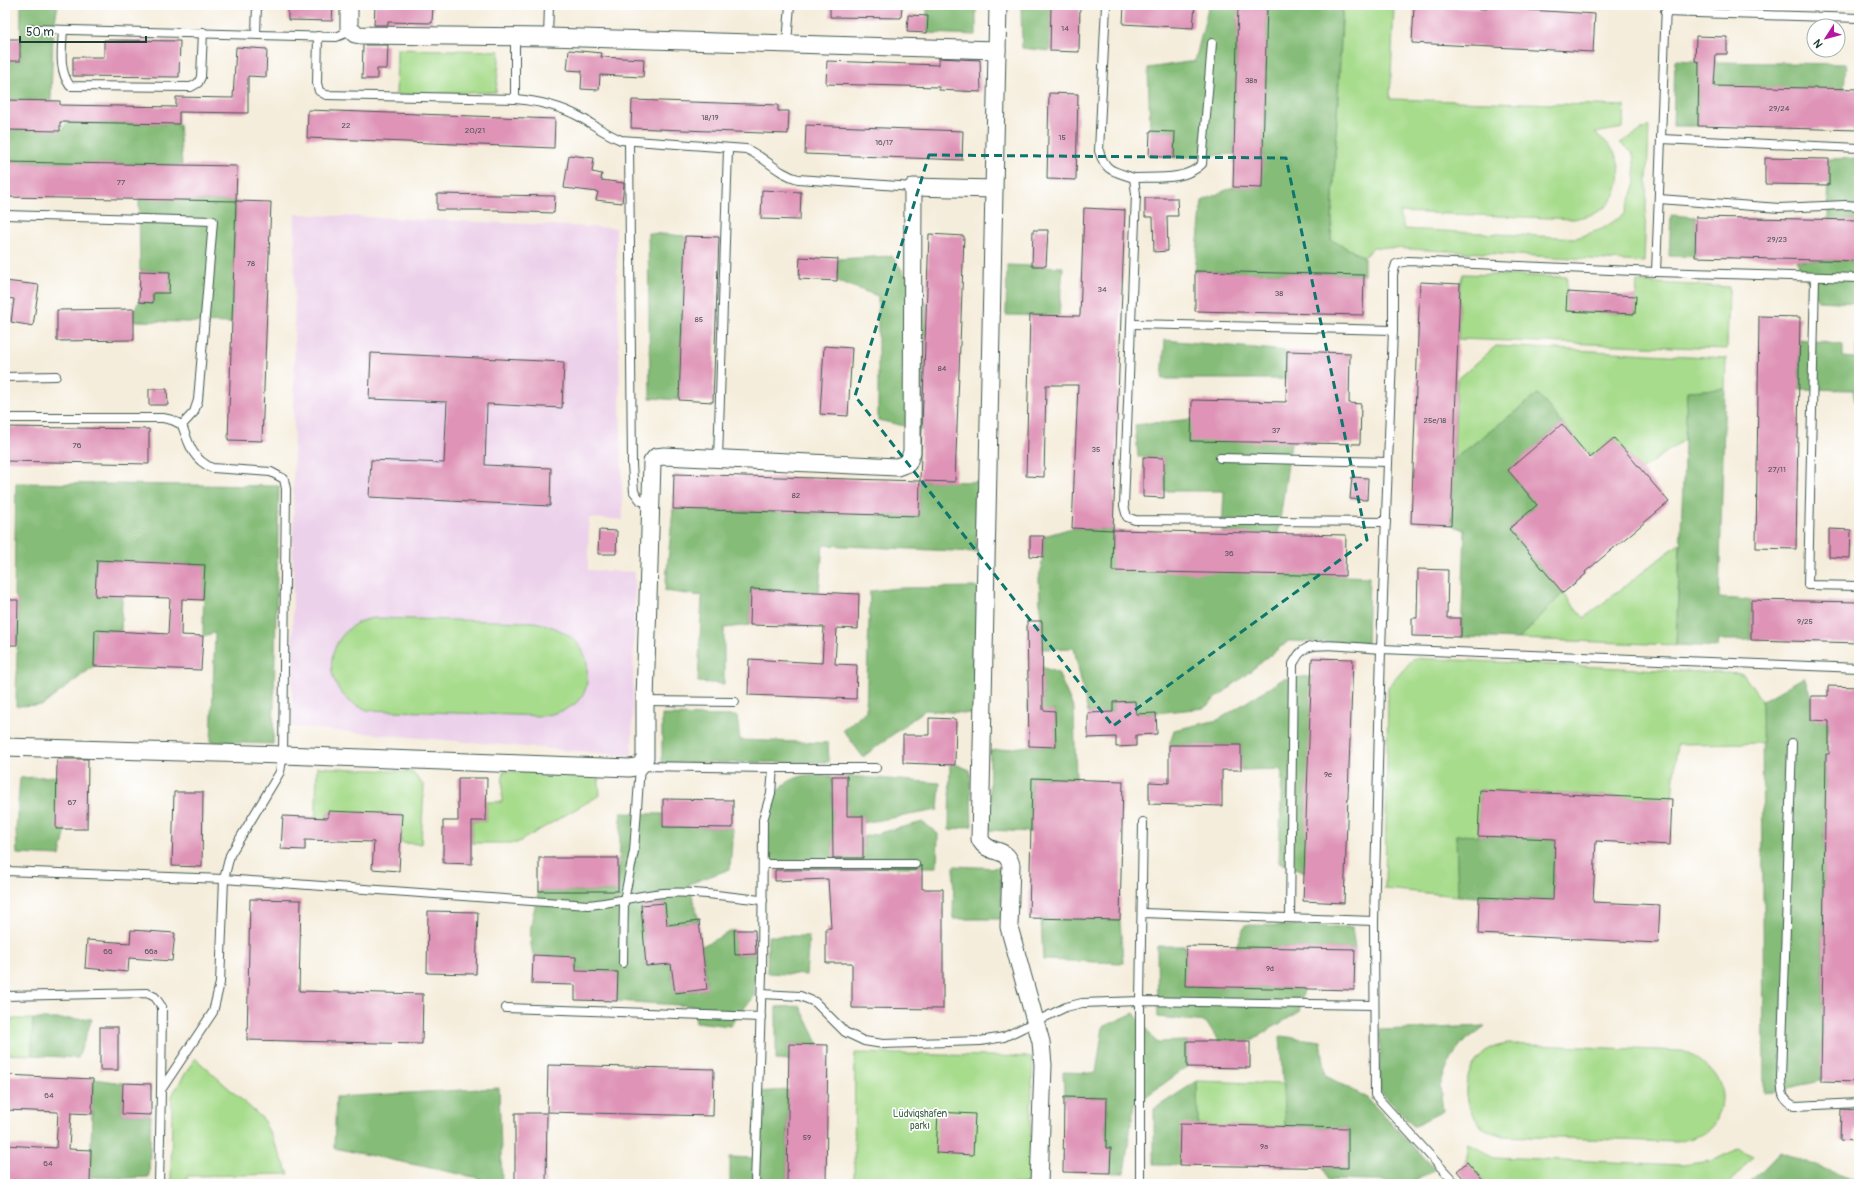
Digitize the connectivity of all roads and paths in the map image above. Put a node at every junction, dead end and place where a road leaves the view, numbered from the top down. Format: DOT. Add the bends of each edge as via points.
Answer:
graph roads {
  1 [pos="257,5"];
  2 [pos="349,5"];
  3 [pos="549,5"];
  4 [pos="790,5"];
  5 [pos="998,5"];
  6 [pos="1106,5"];
  7 [pos="1666,8"];
  8 [pos="1859,18"];
  9 [pos="33,29"];
  10 [pos="63,30"];
  11 [pos="351,31"];
  12 [pos="203,32"];
  13 [pos="256,34"];
  14 [pos="318,36"];
  15 [pos="515,36"];
  16 [pos="548,37"];
  17 [pos="787,43"];
  18 [pos="1212,43"];
  19 [pos="997,50"];
  20 [pos="515,99"];
  21 [pos="1661,140"];
  22 [pos="629,142"];
  23 [pos="728,148"];
  24 [pos="1859,148"];
  25 [pos="1134,178"];
  26 [pos="913,186"];
  27 [pos="994,189"];
  28 [pos="1659,199"];
  29 [pos="1859,206"];
  30 [pos="5,215"];
  31 [pos="1656,272"];
  32 [pos="1815,277"];
  33 [pos="1859,278"];
  34 [pos="1133,324"];
  35 [pos="1394,330"];
  36 [pos="56,376"];
  37 [pos="5,378"];
  38 [pos="5,418"];
  39 [pos="182,425"];
  40 [pos="1220,458"];
  41 [pos="718,459"];
  42 [pos="1388,462"];
  43 [pos="651,504"];
  44 [pos="1386,522"];
  45 [pos="1859,586"];
  46 [pos="1381,649"];
  47 [pos="1859,668"];
  48 [pos="645,700"];
  49 [pos="735,702"];
  50 [pos="1792,743"];
  51 [pos="5,747"];
  52 [pos="283,755"];
  53 [pos="640,766"];
  54 [pos="773,768"];
  55 [pos="876,768"];
  56 [pos="1144,822"];
  57 [pos="763,864"];
  58 [pos="915,864"];
  59 [pos="5,871"];
  60 [pos="224,879"];
  61 [pos="624,900"];
  62 [pos="763,900"];
  63 [pos="1142,913"];
  64 [pos="1290,918"];
  65 [pos="1374,921"];
  66 [pos="623,964"];
  67 [pos="762,994"];
  68 [pos="5,996"];
  69 [pos="1140,1001"];
  70 [pos="1374,1005"];
  71 [pos="506,1008"];
  72 [pos="761,1017"];
  73 [pos="1036,1021"];
  74 [pos="161,1090"];
  75 [pos="1859,1102"];
  76 [pos="159,1184"];
  77 [pos="755,1184"];
  78 [pos="1039,1184"];
  79 [pos="1140,1184"];
  80 [pos="1456,1184"];
  1 -- 13 [label="lane"];
  2 -- 11 [label="street" via="348,24"];
  3 -- 16 [label="lane"];
  4 -- 17 [label="lane"];
  5 -- 19 [label="street"];
  6 -- 25 [label="lane" via="1099,151 1103,163 1111,170"];
  7 -- 8 [label="lane"];
  7 -- 21 [label="lane"];
  9 -- 10 [label="lane"];
  10 -- 12 [label="lane"];
  10 -- 12 [label="lane" via="62,69 70,86 191,87 198,83 201,77"];
  11 -- 14 [label="lane" via="336,37"];
  11 -- 15 [label="street" via="360,35"];
  12 -- 13 [label="lane"];
  13 -- 14 [label="lane"];
  14 -- 20 [label="lane" via="317,83 320,91 326,95"];
  15 -- 16 [label="street"];
  15 -- 20 [label="lane"];
  16 -- 17 [label="street"];
  17 -- 19 [label="street"];
  18 -- 25 [label="lane" via="1202,164 1185,175"];
  19 -- 27 [label="street"];
  20 -- 22 [label="lane" via="544,103 566,110 608,135"];
  21 -- 24 [label="lane"];
  21 -- 28 [label="lane"];
  22 -- 23 [label="lane"];
  22 -- 43 [label="lane" via="632,465 634,492 641,501"];
  23 -- 26 [label="lane" via="754,152 780,172 798,179"];
  23 -- 41 [label="lane"];
  25 -- 34 [label="lane" via="1136,194"];
  26 -- 27 [label="street"];
  26 -- 41 [label="street" via="912,452 908,463 897,467"];
  27 -- 73 [label="street" via="980,839 988,848 1004,852 1009,858 1009,927"];
  28 -- 29 [label="lane" via="1779,208"];
  28 -- 31 [label="lane"];
  30 -- 39 [label="lane" via="213,221 198,400 194,412"];
  31 -- 32 [label="lane"];
  31 -- 35 [label="lane" via="1408,261 1396,264 1392,274"];
  32 -- 33 [label="lane"];
  32 -- 45 [label="lane" via="1808,585"];
  34 -- 35 [label="lane"];
  34 -- 44 [label="lane" via="1124,506 1127,517 1135,520"];
  35 -- 42 [label="lane"];
  36 -- 37 [label="lane"];
  38 -- 39 [label="lane" via="163,418"];
  39 -- 52 [label="lane" via="193,454 203,464 212,468 271,472 284,479 286,489"];
  40 -- 42 [label="lane"];
  41 -- 43 [label="street" via="656,457 652,462"];
  42 -- 44 [label="lane"];
  43 -- 48 [label="street"];
  44 -- 46 [label="lane"];
  46 -- 47 [label="lane"];
  46 -- 64 [label="lane" via="1320,646 1307,648 1299,654 1293,664"];
  46 -- 65 [label="lane"];
  48 -- 49 [label="lane"];
  48 -- 53 [label="street" via="645,758"];
  50 -- 75 [label="lane" via="1782,1097 1795,1106"];
  51 -- 52 [label="street"];
  52 -- 53 [label="street" via="630,768"];
  52 -- 60 [label="lane" via="280,772 230,855"];
  53 -- 54 [label="lane"];
  53 -- 61 [label="lane" via="634,851"];
  54 -- 55 [label="lane"];
  54 -- 57 [label="lane" via="771,793 763,820"];
  56 -- 63 [label="lane"];
  57 -- 58 [label="lane"];
  57 -- 62 [label="lane"];
  59 -- 60 [label="lane"];
  60 -- 61 [label="lane" via="588,904"];
  60 -- 74 [label="lane" via="220,983 213,1012"];
  61 -- 62 [label="lane" via="646,895 684,893"];
  61 -- 66 [label="lane"];
  62 -- 67 [label="lane"];
  63 -- 64 [label="lane"];
  63 -- 69 [label="lane"];
  64 -- 65 [label="lane"];
  65 -- 70 [label="lane"];
  67 -- 72 [label="lane"];
  67 -- 73 [label="lane" via="800,996 815,1002 844,1032 864,1041 883,1044 980,1041 1004,1037"];
  68 -- 74 [label="lane" via="147,993 155,997 162,1007"];
  69 -- 70 [label="lane"];
  69 -- 73 [label="lane" via="1082,1003 1066,1007"];
  69 -- 79 [label="lane"];
  70 -- 80 [label="lane" via="1375,1095"];
  71 -- 72 [label="lane"];
  72 -- 77 [label="lane"];
  73 -- 78 [label="street" via="1043,1065"];
  74 -- 76 [label="lane"];
}
